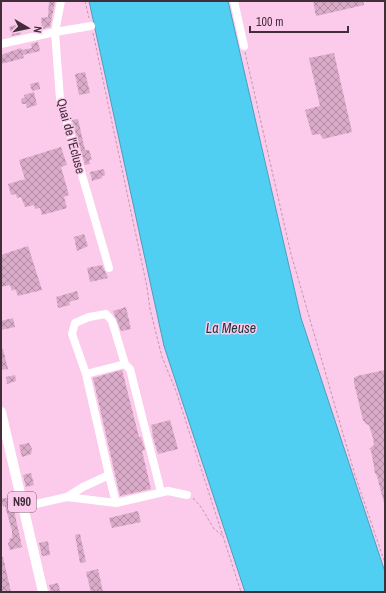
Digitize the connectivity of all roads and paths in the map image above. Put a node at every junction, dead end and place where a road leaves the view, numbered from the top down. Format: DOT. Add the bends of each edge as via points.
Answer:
graph roads {
  1 [pos="61,1"];
  2 [pos="85,1"];
  3 [pos="234,1"];
  4 [pos="91,26"];
  5 [pos="55,32"];
  6 [pos="1,44"];
  7 [pos="244,46"];
  8 [pos="109,268"];
  9 [pos="124,364"];
  10 [pos="86,374"];
  11 [pos="1,412"];
  12 [pos="109,475"];
  13 [pos="161,492"];
  14 [pos="187,495"];
  15 [pos="67,497"];
  16 [pos="116,503"];
  17 [pos="23,506"];
  18 [pos="223,536"];
  19 [pos="385,563"];
  20 [pos="43,592"];
  21 [pos="242,592"];
  1 -- 5 [label="street, Quai de l'Ecluse"];
  2 -- 4 [label="path"];
  3 -- 7 [label="street"];
  4 -- 5 [label="street"];
  4 -- 18 [label="path" via="162,357 176,391"];
  5 -- 6 [label="street"];
  5 -- 8 [label="street, Quai de l'Ecluse" via="60,99"];
  7 -- 19 [label="path" via="291,254 355,475"];
  9 -- 10 [label="street"];
  9 -- 10 [label="street" via="112,321 106,314 89,317 76,324 72,334"];
  9 -- 13 [label="street" via="130,369"];
  10 -- 12 [label="street"];
  11 -- 17 [label="main road, N90"];
  12 -- 15 [label="street"];
  12 -- 16 [label="street"];
  13 -- 14 [label="street"];
  13 -- 16 [label="street"];
  14 -- 18 [label="path" via="196,500 214,529"];
  15 -- 16 [label="street"];
  15 -- 17 [label="street"];
  17 -- 20 [label="main road, N90"];
  18 -- 21 [label="path"];
}
